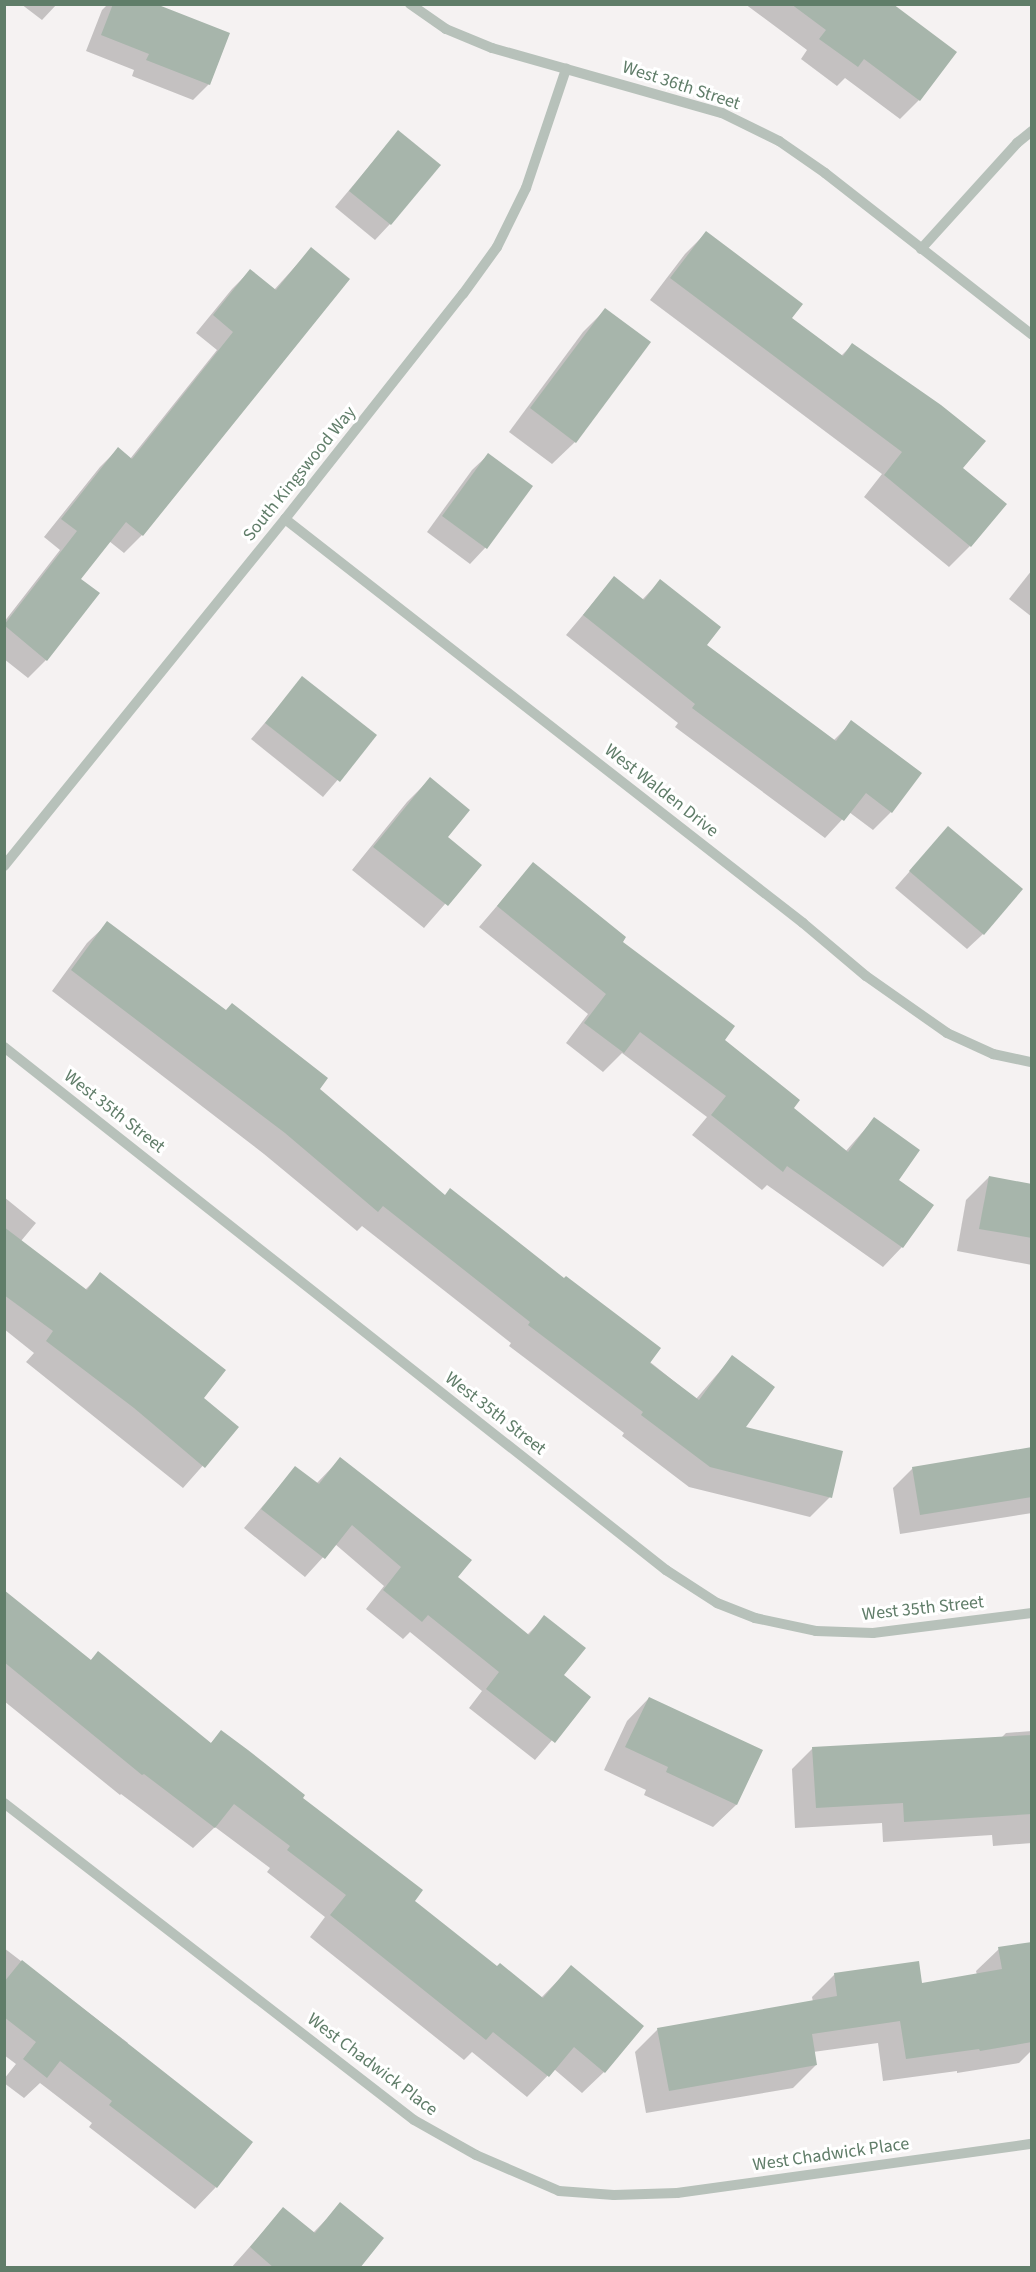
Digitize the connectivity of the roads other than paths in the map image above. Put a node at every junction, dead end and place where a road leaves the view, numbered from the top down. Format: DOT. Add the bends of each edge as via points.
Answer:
graph roads {
  1 [pos="410,4"];
  2 [pos="566,69"];
  3 [pos="1032,131"];
  4 [pos="921,249"];
  5 [pos="1032,335"];
  6 [pos="285,519"];
  7 [pos="4,866"];
  8 [pos="4,1047"];
  9 [pos="1032,1062"];
  10 [pos="1032,1613"];
  11 [pos="4,1803"];
  12 [pos="1032,2144"];
  1 -- 2 [label="street, West 36th Street" via="446,29 483,45"];
  2 -- 4 [label="street, West 36th Street" via="722,113 779,141 825,172"];
  2 -- 6 [label="street, South Kingswood Way" via="526,188 497,247"];
  3 -- 4 [label="street"];
  4 -- 5 [label="street, West 36th Street"];
  6 -- 7 [label="street, South Kingswood Way"];
  6 -- 9 [label="street, West Walden Drive" via="867,976 947,1033 993,1054"];
  8 -- 10 [label="street, West 35th Street" via="666,1570 717,1603 755,1618 816,1631 873,1633"];
  11 -- 12 [label="street, West Chadwick Place" via="414,2120 476,2155 559,2190 614,2195 677,2193"];
}
